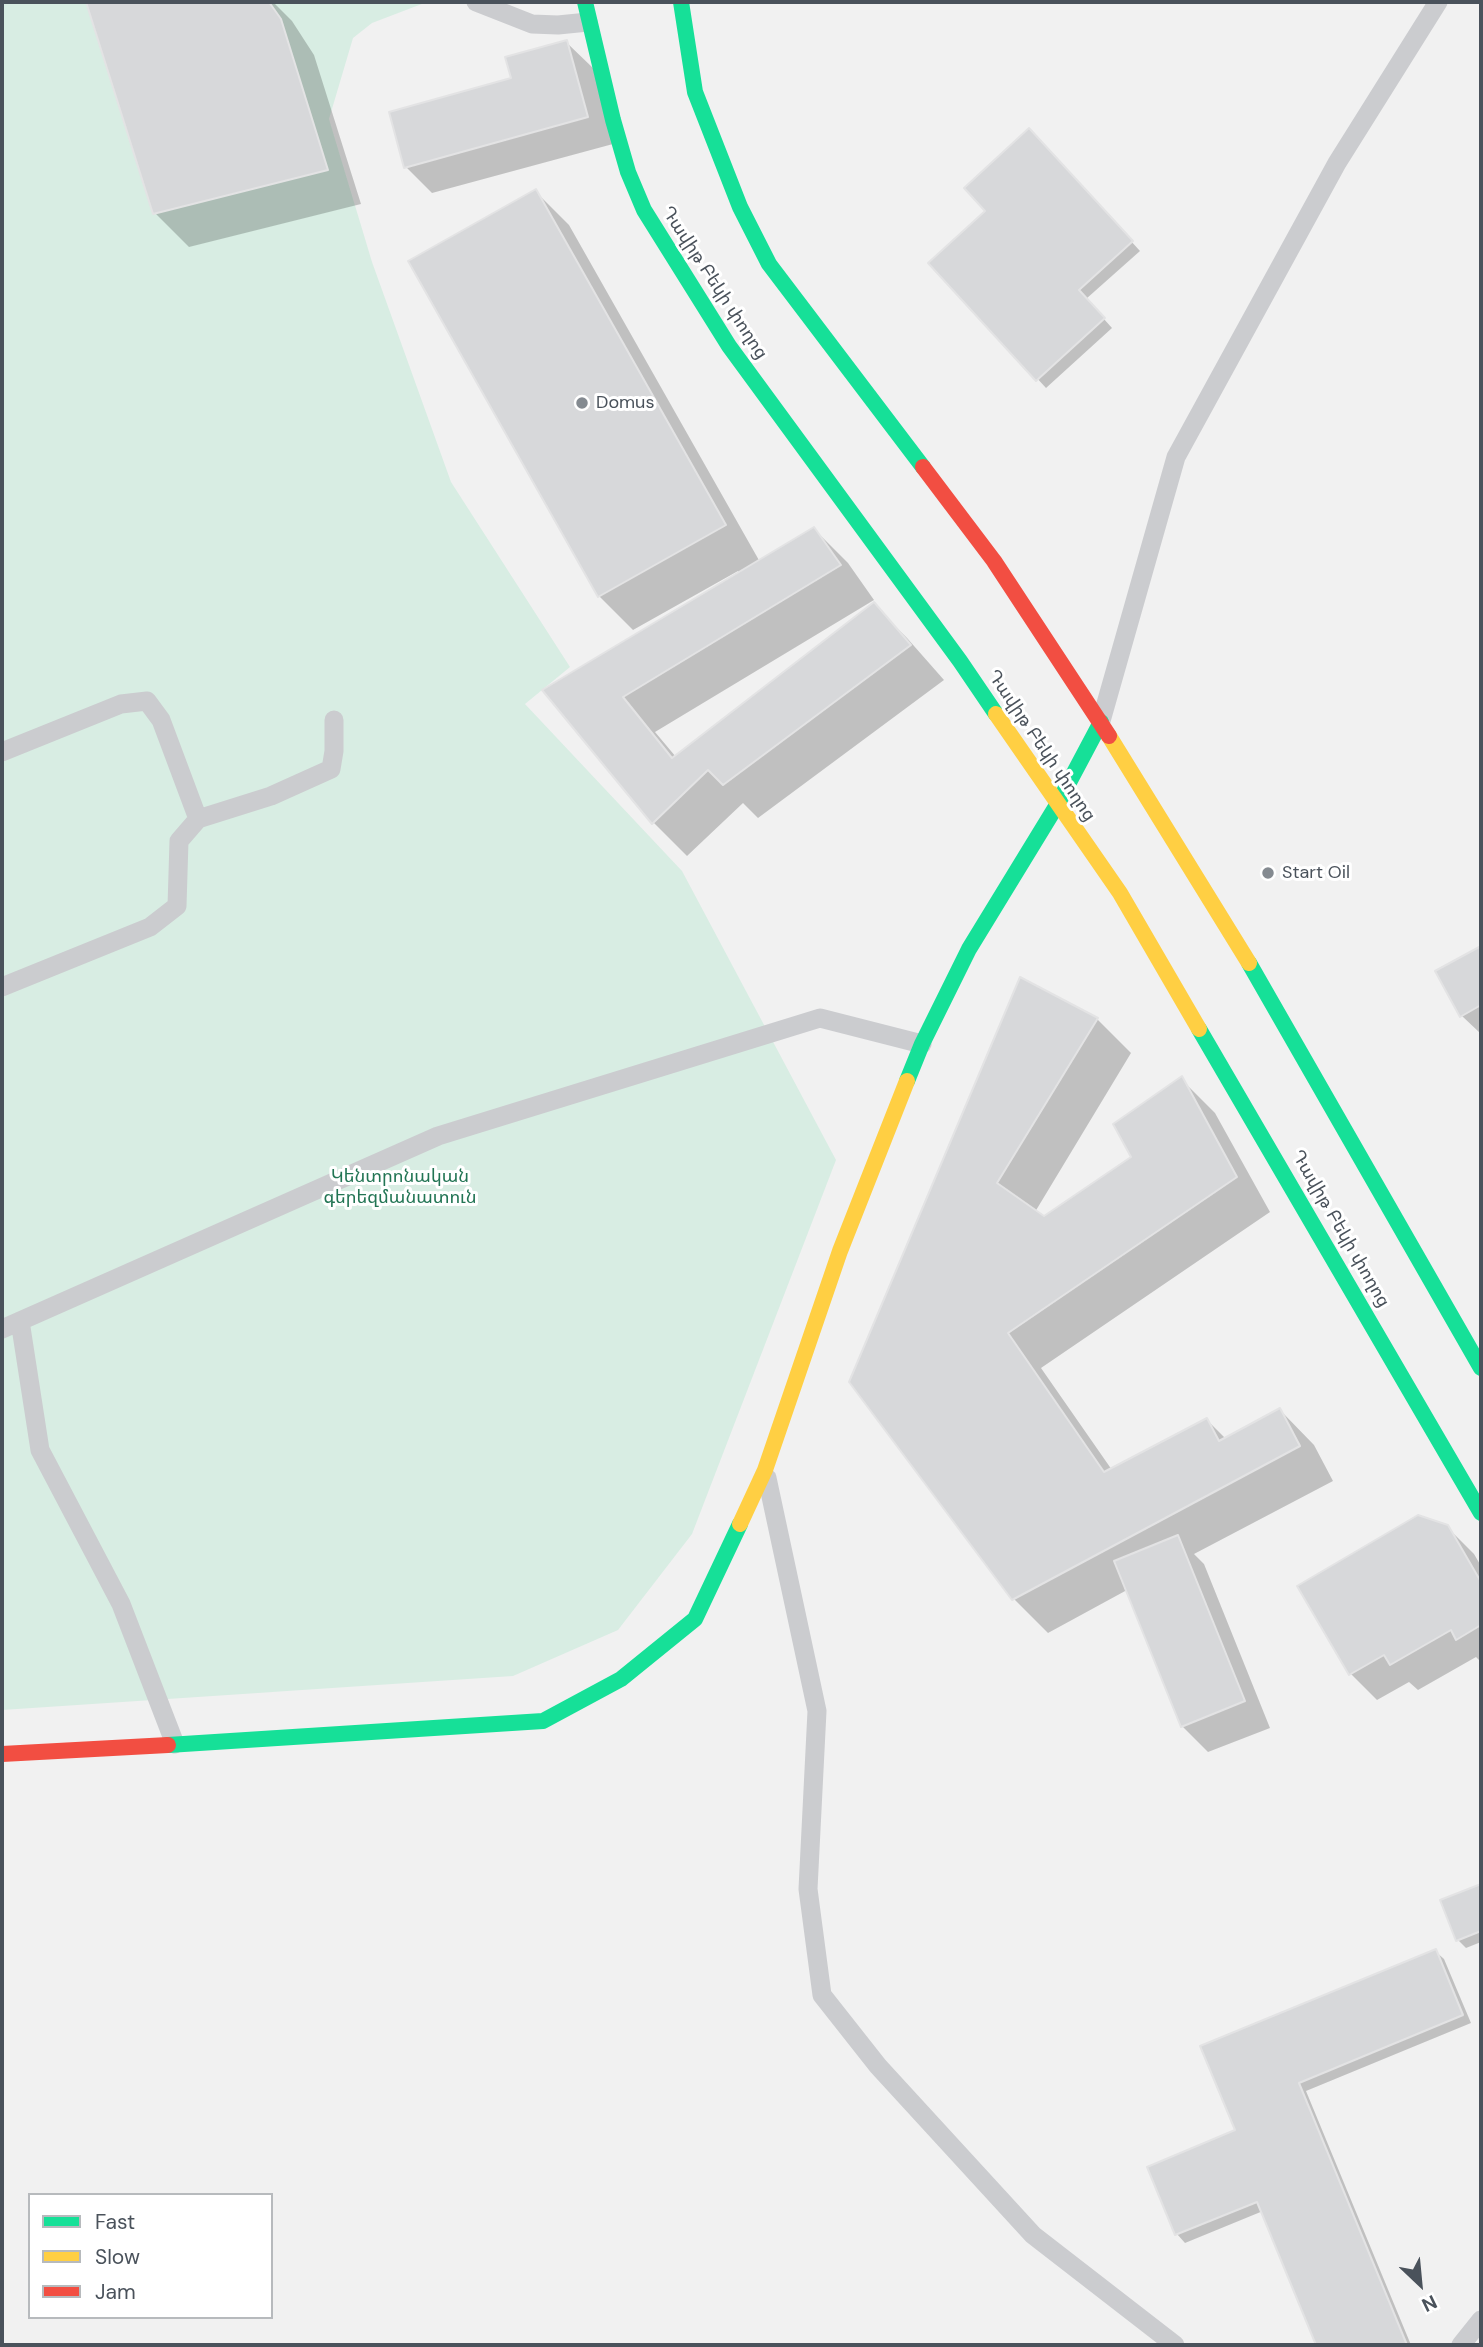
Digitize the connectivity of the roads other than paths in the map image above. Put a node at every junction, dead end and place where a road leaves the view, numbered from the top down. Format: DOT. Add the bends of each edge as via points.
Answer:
graph roads {
  1 [pos="476,2"];
  2 [pos="585,2"];
  3 [pos="681,2"];
  4 [pos="1438,2"];
  5 [pos="588,22"];
  6 [pos="334,720"];
  7 [pos="1101,722"];
  8 [pos="2,752"];
  9 [pos="1058,805"];
  10 [pos="198,819"];
  11 [pos="2,987"];
  12 [pos="922,1044"];
  13 [pos="20,1321"];
  14 [pos="2,1329"];
  15 [pos="1481,1368"];
  16 [pos="765,1470"];
  17 [pos="1481,1513"];
  18 [pos="175,1744"];
  19 [pos="2,1754"];
  20 [pos="1481,2320"];
  21 [pos="1175,2345"];
  22 [pos="1461,2345"];
  1 -- 5 [label="lane" via="532,24"];
  2 -- 5 [label="main road, Դավիթ Բեկի փողոց"];
  3 -- 7 [label="main road" via="695,92 740,207 769,264 994,561"];
  4 -- 7 [label="lane" via="1337,163 1177,457"];
  5 -- 9 [label="main road, Դավիթ Բեկի փողոց" via="628,172 677,266 729,346 960,661"];
  6 -- 10 [label="lane" via="331,769 271,796"];
  7 -- 9 [label="main road"];
  7 -- 15 [label="main road" via="1239,946"];
  8 -- 10 [label="lane" via="121,704 147,701 161,720"];
  9 -- 12 [label="main road" via="969,949"];
  9 -- 17 [label="main road, Դավիթ Բեկի փողոց" via="1120,893"];
  10 -- 11 [label="lane" via="179,841 177,906 150,927"];
  12 -- 13 [label="lane" via="820,1018 438,1136"];
  12 -- 16 [label="main road" via="840,1251"];
  13 -- 14 [label="lane"];
  13 -- 18 [label="lane" via="40,1451 121,1604"];
  16 -- 18 [label="main road" via="695,1619 621,1679 543,1721"];
  16 -- 21 [label="lane" via="817,1711 808,1889 822,1995 878,2066 1033,2235"];
  18 -- 19 [label="main road"];
  20 -- 22 [label="lane"];
}
